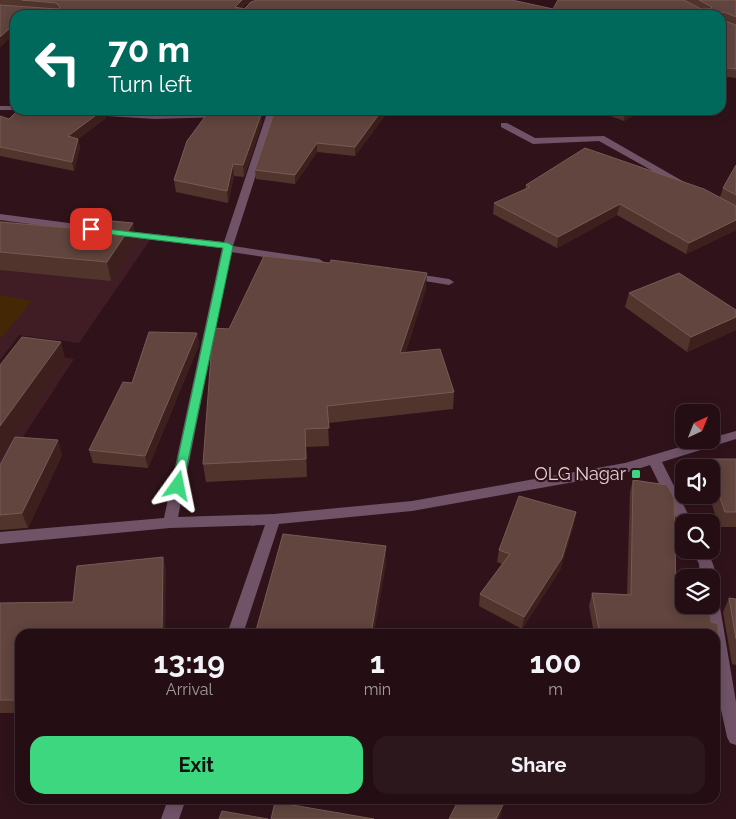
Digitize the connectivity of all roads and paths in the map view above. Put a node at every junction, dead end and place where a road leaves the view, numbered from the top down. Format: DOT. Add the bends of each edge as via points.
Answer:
graph roads {
  1 [pos="125,115"];
  2 [pos="192,115"];
  3 [pos="221,115"];
  4 [pos="231,116"];
  5 [pos="268,116"];
  6 [pos="504,126"];
  7 [pos="695,190"];
  8 [pos="0,217"];
  9 [pos="228,247"];
  10 [pos="333,264"];
  11 [pos="400,275"];
  12 [pos="448,282"];
  13 [pos="736,435"];
  14 [pos="654,459"];
  15 [pos="681,514"];
  16 [pos="274,519"];
  17 [pos="170,523"];
  18 [pos="0,538"];
  19 [pos="713,614"];
  20 [pos="237,629"];
  21 [pos="715,629"];
  22 [pos="720,661"];
  23 [pos="736,737"];
  24 [pos="175,804"];
  25 [pos="170,819"];
  1 -- 2 [label="street"];
  3 -- 4 [label="street"];
  5 -- 9 [label="street"];
  6 -- 7 [label="street" via="533,141 601,138"];
  8 -- 9 [label="street"];
  9 -- 10 [label="street"];
  9 -- 17 [label="street"];
  11 -- 12 [label="street"];
  13 -- 14 [label="street"];
  14 -- 15 [label="street"];
  14 -- 16 [label="street" via="625,468 412,506"];
  16 -- 17 [label="street"];
  16 -- 20 [label="street"];
  17 -- 18 [label="street"];
  19 -- 21 [label="street"];
  22 -- 23 [label="street"];
  24 -- 25 [label="street"];
}
